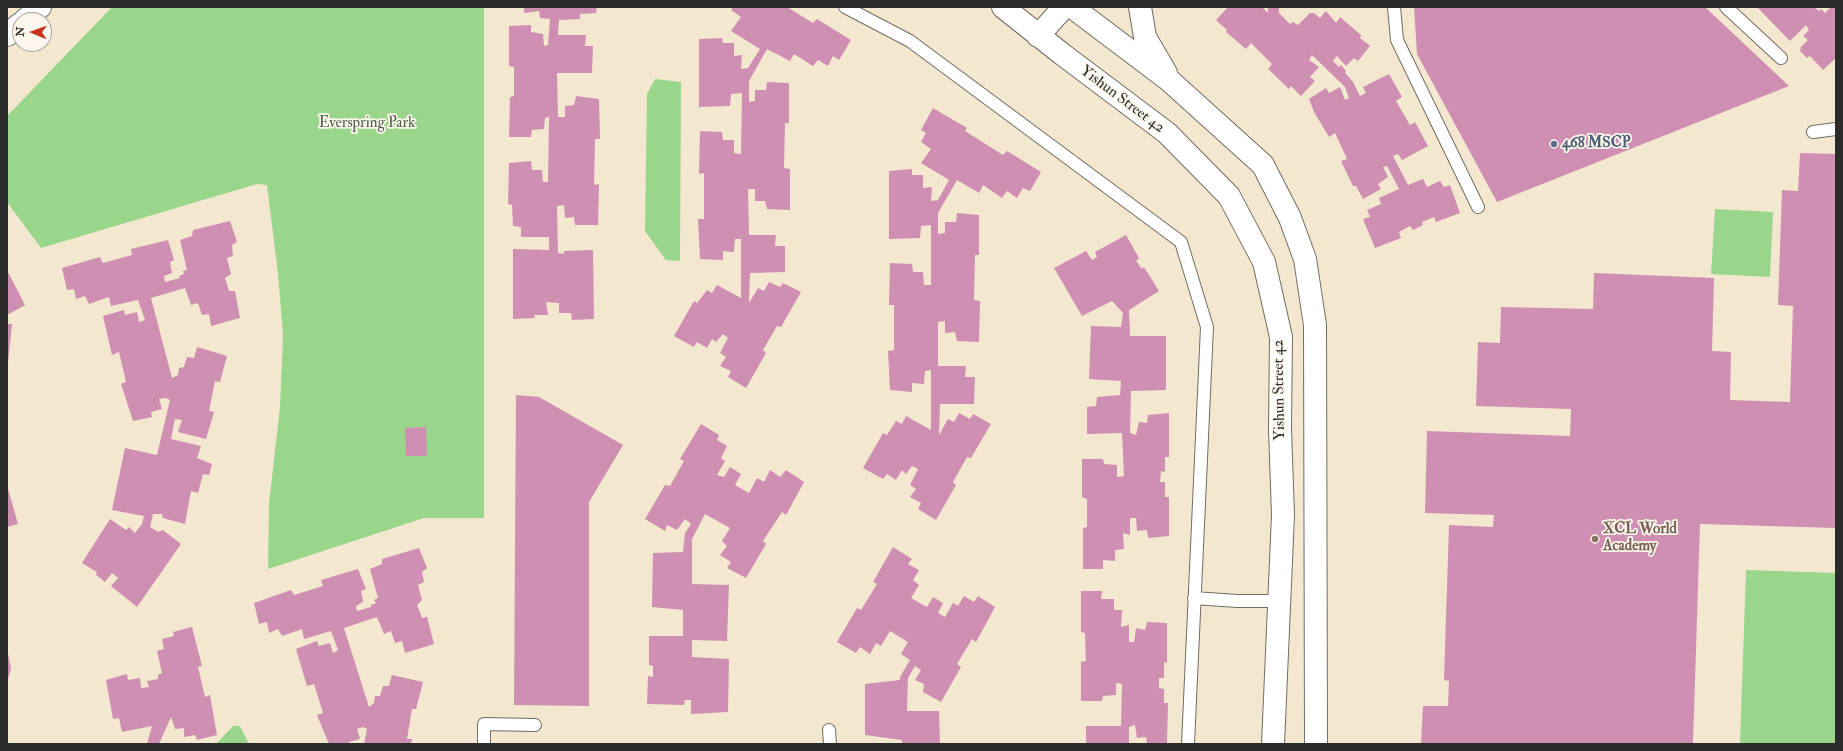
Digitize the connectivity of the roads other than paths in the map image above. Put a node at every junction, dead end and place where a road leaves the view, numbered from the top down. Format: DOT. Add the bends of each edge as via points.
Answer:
graph roads {
  1 [pos="845,7"];
  2 [pos="1064,7"];
  3 [pos="1072,7"];
  4 [pos="1140,7"];
  5 [pos="1394,7"];
  6 [pos="1726,7"];
  7 [pos="1008,8"];
  8 [pos="1038,36"];
  9 [pos="1781,58"];
  10 [pos="1170,81"];
  11 [pos="1836,129"];
  12 [pos="1813,132"];
  13 [pos="1478,207"];
  14 [pos="1194,598"];
  15 [pos="1280,601"];
  16 [pos="535,726"];
  17 [pos="829,730"];
  18 [pos="484,744"];
  19 [pos="830,744"];
  20 [pos="1188,744"];
  21 [pos="1273,744"];
  22 [pos="1316,744"];
  1 -- 14 [label="lane" via="910,41 1181,242 1207,327"];
  2 -- 8 [label="street"];
  3 -- 10 [label="street"];
  4 -- 10 [label="street" via="1145,37"];
  5 -- 13 [label="lane" via="1397,40"];
  6 -- 9 [label="lane"];
  7 -- 8 [label="street, Yishun Street 42"];
  8 -- 15 [label="street, Yishun Street 42" via="1167,134 1229,196 1264,262 1281,338 1280,429 1283,515"];
  10 -- 22 [label="street" via="1263,165 1290,218 1305,260 1315,324"];
  11 -- 12 [label="lane"];
  14 -- 15 [label="lane"];
  14 -- 20 [label="lane"];
  15 -- 21 [label="street, Yishun Street 42"];
  16 -- 18 [label="lane" via="484,724"];
  17 -- 19 [label="lane"];
}
